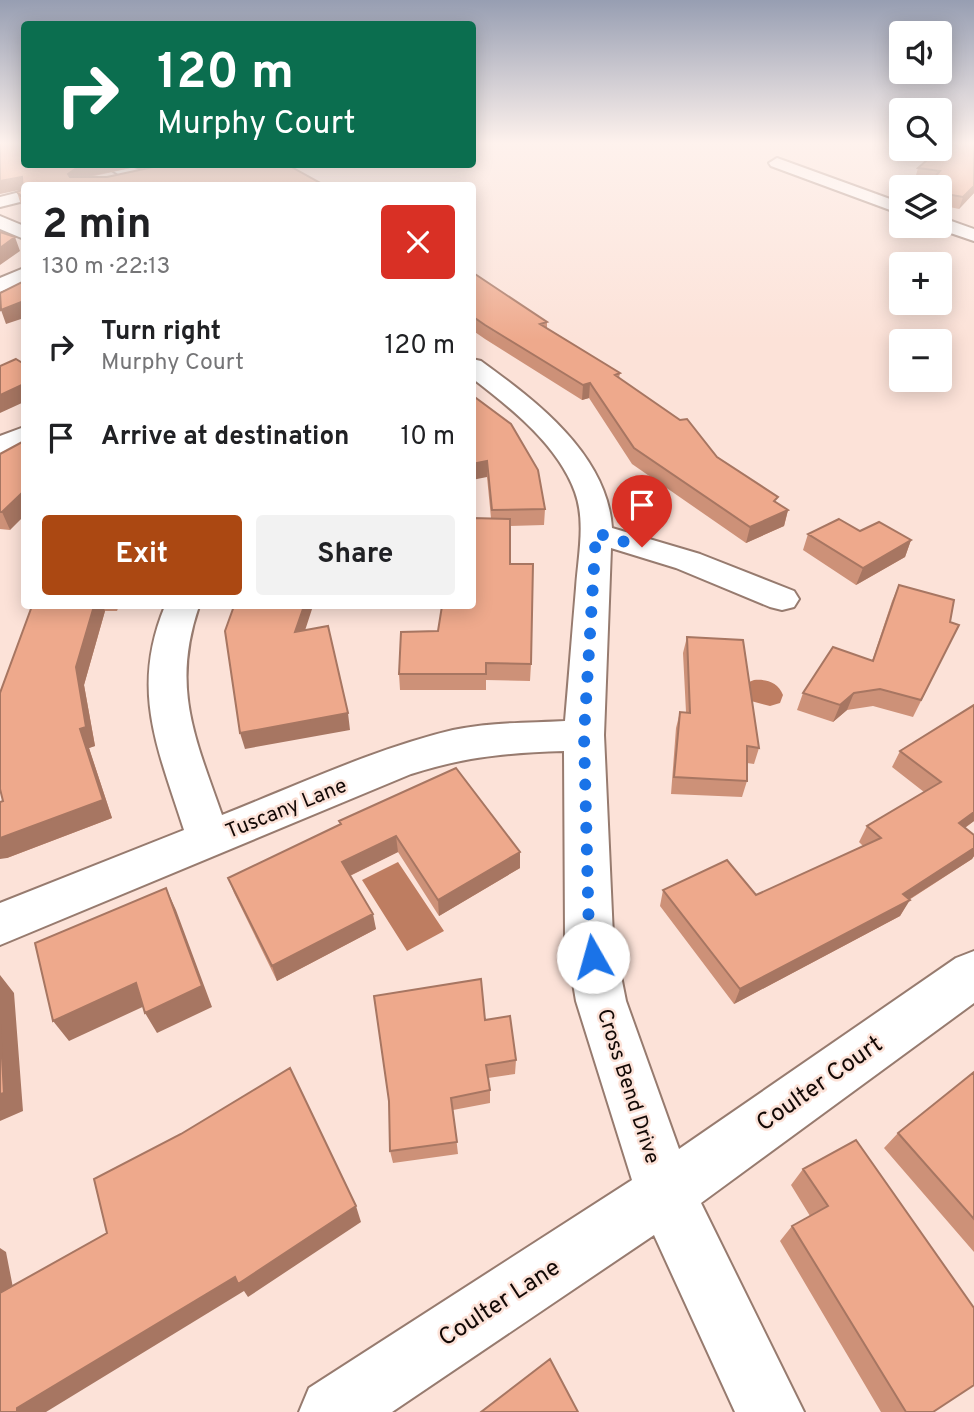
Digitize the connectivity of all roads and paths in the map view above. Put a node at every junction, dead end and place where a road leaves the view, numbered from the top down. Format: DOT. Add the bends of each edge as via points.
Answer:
graph roads {
  1 [pos="0,222"];
  2 [pos="952,227"];
  3 [pos="21,232"];
  4 [pos="974,235"];
  5 [pos="21,276"];
  6 [pos="0,286"];
  7 [pos="476,369"];
  8 [pos="21,436"];
  9 [pos="0,447"];
  10 [pos="596,533"];
  11 [pos="782,599"];
  12 [pos="181,609"];
  13 [pos="584,735"];
  14 [pos="209,839"];
  15 [pos="0,924"];
  16 [pos="974,974"];
  17 [pos="665,1193"];
  18 [pos="333,1412"];
  19 [pos="770,1412"];
  1 -- 3 [label="street"];
  2 -- 4 [label="street"];
  5 -- 6 [label="street"];
  7 -- 10 [label="street, Cross Bend Drive" via="555,438 575,463 590,491"];
  8 -- 9 [label="street"];
  10 -- 11 [label="street" via="688,561"];
  10 -- 13 [label="street, Cross Bend Drive"];
  12 -- 14 [label="street" via="170,636 171,727"];
  13 -- 14 [label="street, Tuscany Lane" via="454,745 397,763"];
  13 -- 17 [label="street, Cross Bend Drive" via="589,936 601,1000"];
  14 -- 15 [label="street, Tuscany Lane"];
  16 -- 17 [label="street, Coulter Court"];
  17 -- 18 [label="street, Coulter Lane"];
  17 -- 19 [label="street, Cross Bend Drive"];
}
